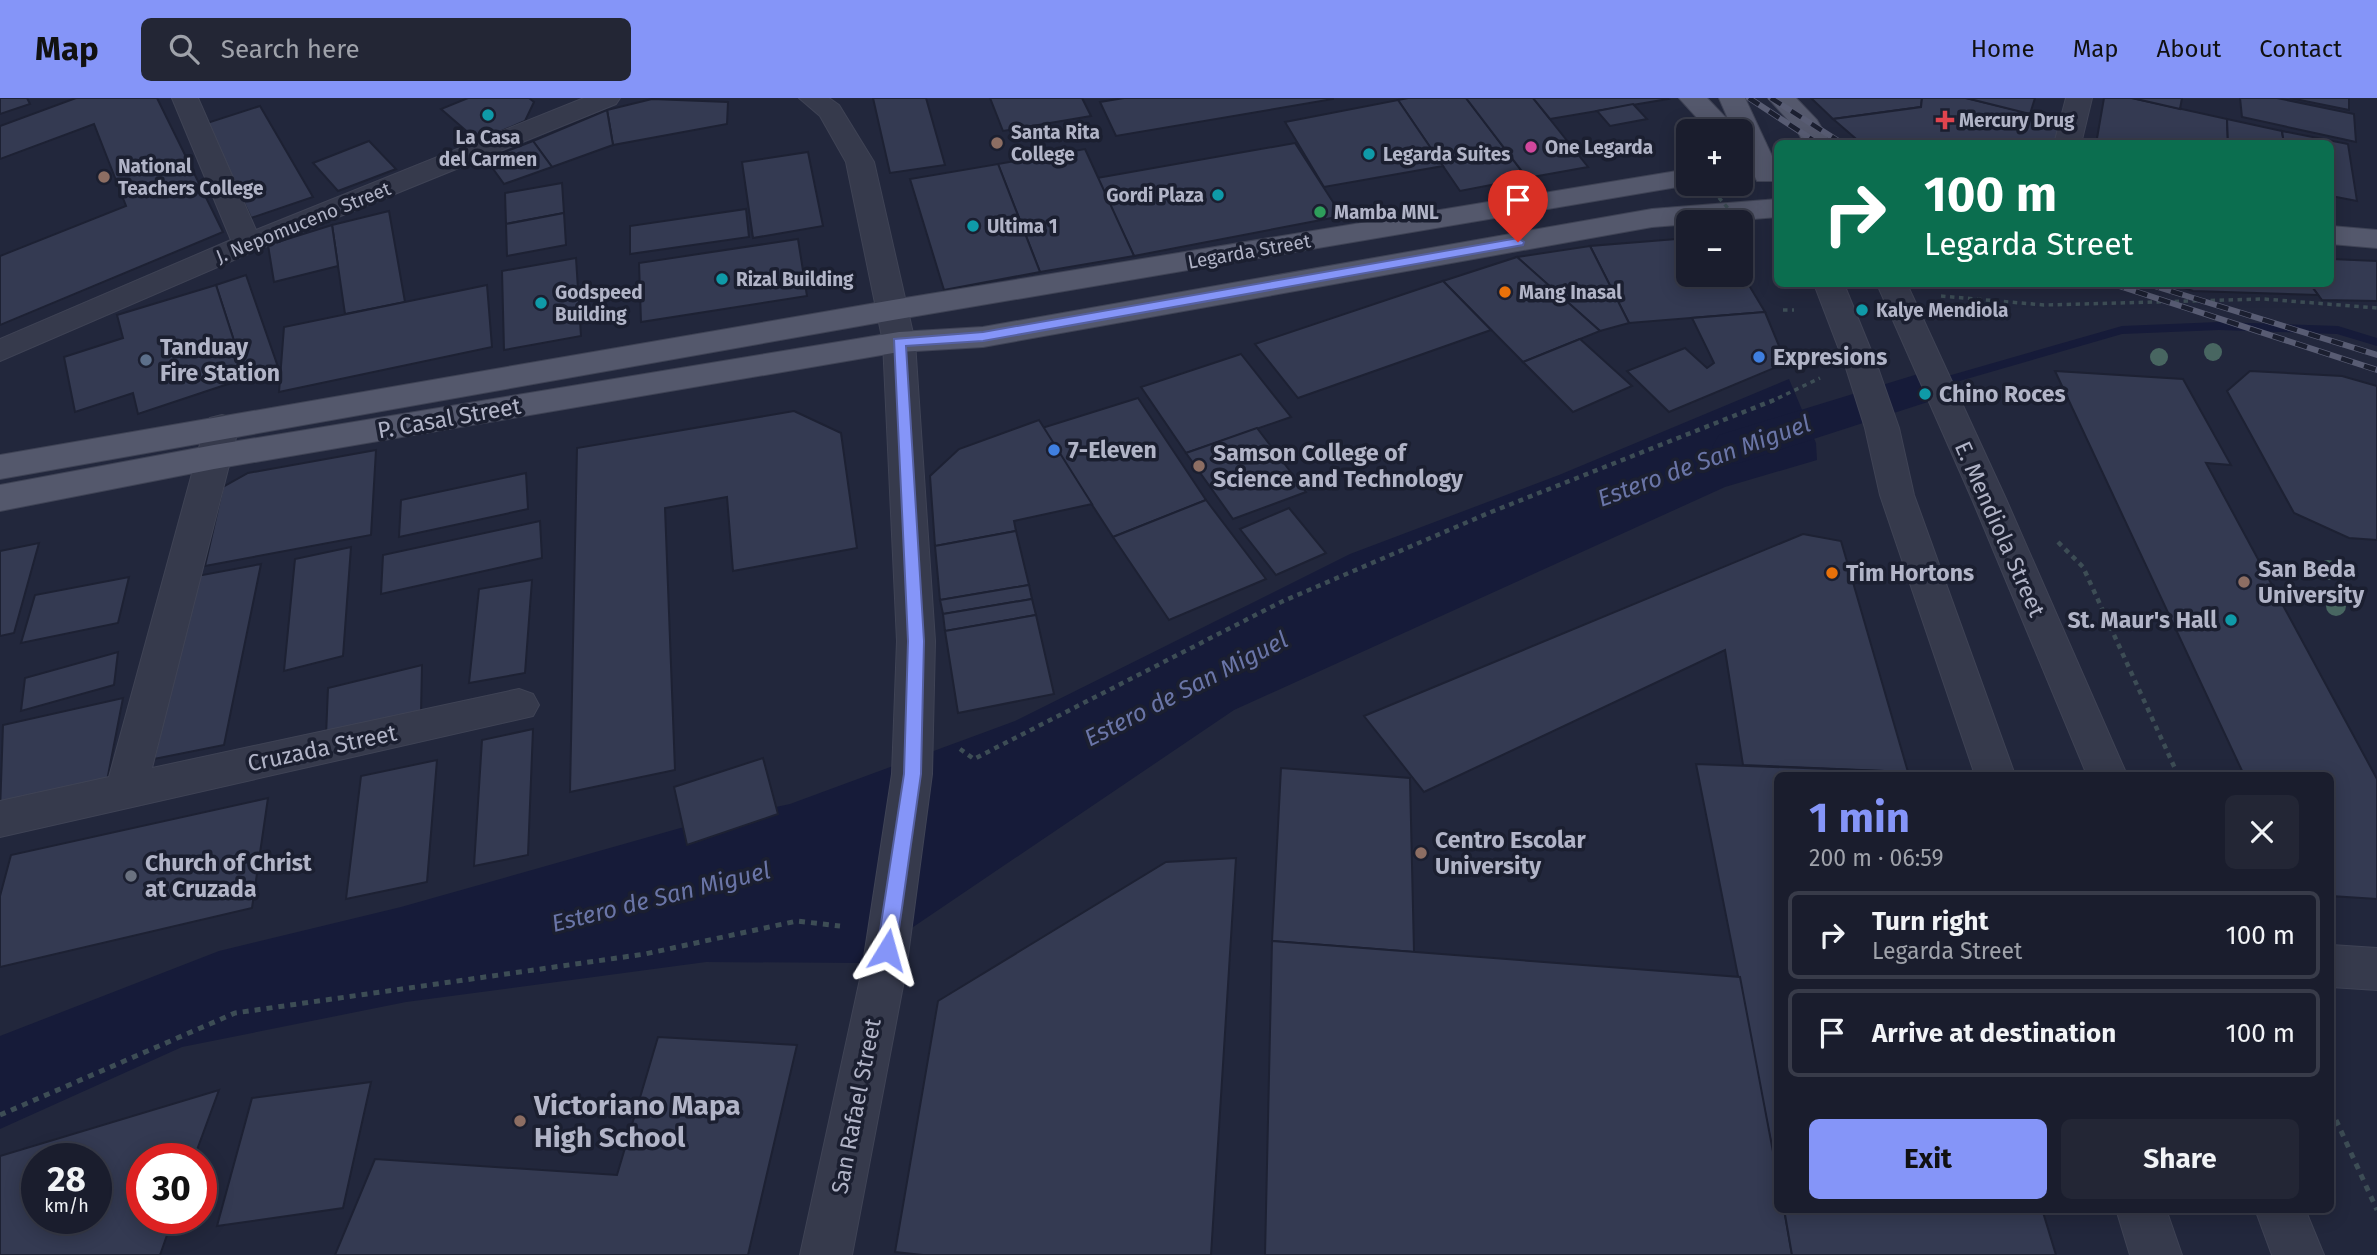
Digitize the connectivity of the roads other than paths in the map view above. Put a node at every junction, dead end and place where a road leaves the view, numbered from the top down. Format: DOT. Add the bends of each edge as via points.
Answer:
graph roads {
  1 [pos="185,98"];
  2 [pos="607,98"];
  3 [pos="1692,98"];
  4 [pos="1732,98"];
  5 [pos="1781,98"];
  6 [pos="2079,98"];
  7 [pos="826,102"];
  8 [pos="1712,119"];
  9 [pos="1816,140"];
  10 [pos="2068,140"];
  11 [pos="1753,163"];
  12 [pos="1766,178"];
  13 [pos="1676,179"];
  14 [pos="1774,208"];
  15 [pos="2334,211"];
  16 [pos="2377,215"];
  17 [pos="2334,235"];
  18 [pos="2377,239"];
  19 [pos="247,244"];
  20 [pos="1830,287"];
  21 [pos="1894,288"];
  22 [pos="896,326"];
  23 [pos="0,351"];
  24 [pos="218,442"];
  25 [pos="0,467"];
  26 [pos="0,498"];
  27 [pos="519,705"];
  28 [pos="1994,772"];
  29 [pos="2106,772"];
  30 [pos="126,791"];
  31 [pos="0,819"];
  32 [pos="2334,966"];
  33 [pos="2377,969"];
  34 [pos="2142,1213"];
  35 [pos="2282,1213"];
  36 [pos="826,1255"];
  37 [pos="2156,1255"];
  38 [pos="2298,1255"];
  1 -- 19 [label="street"];
  2 -- 19 [label="street, J. Nepomuceno Street"];
  3 -- 8 [label="main road"];
  4 -- 12 [label="main road"];
  5 -- 9 [label="main road"];
  6 -- 10 [label="street"];
  7 -- 22 [label="street, San Rafael Street" via="860,162"];
  11 -- 12 [label="main road"];
  13 -- 22 [label="main road, Legarda Street"];
  14 -- 22 [label="main road, Legarda Street" via="1652,218 983,337"];
  15 -- 16 [label="main road"];
  17 -- 18 [label="main road"];
  19 -- 23 [label="street, J. Nepomuceno Street"];
  20 -- 28 [label="street" via="1861,365 1882,428 1896,495"];
  21 -- 29 [label="street, E. Mendiola Street"];
  22 -- 24 [label="main road, P. Casal Street"];
  22 -- 36 [label="street, San Rafael Street" via="916,641 914,751 884,970"];
  24 -- 25 [label="main road, P. Casal Street"];
  24 -- 26 [label="main road, P. Casal Street"];
  24 -- 30 [label="street"];
  27 -- 30 [label="street, Cruzada Street"];
  30 -- 31 [label="street, Cruzada Street"];
  32 -- 33 [label="street"];
  34 -- 37 [label="street"];
  35 -- 38 [label="street"];
}
